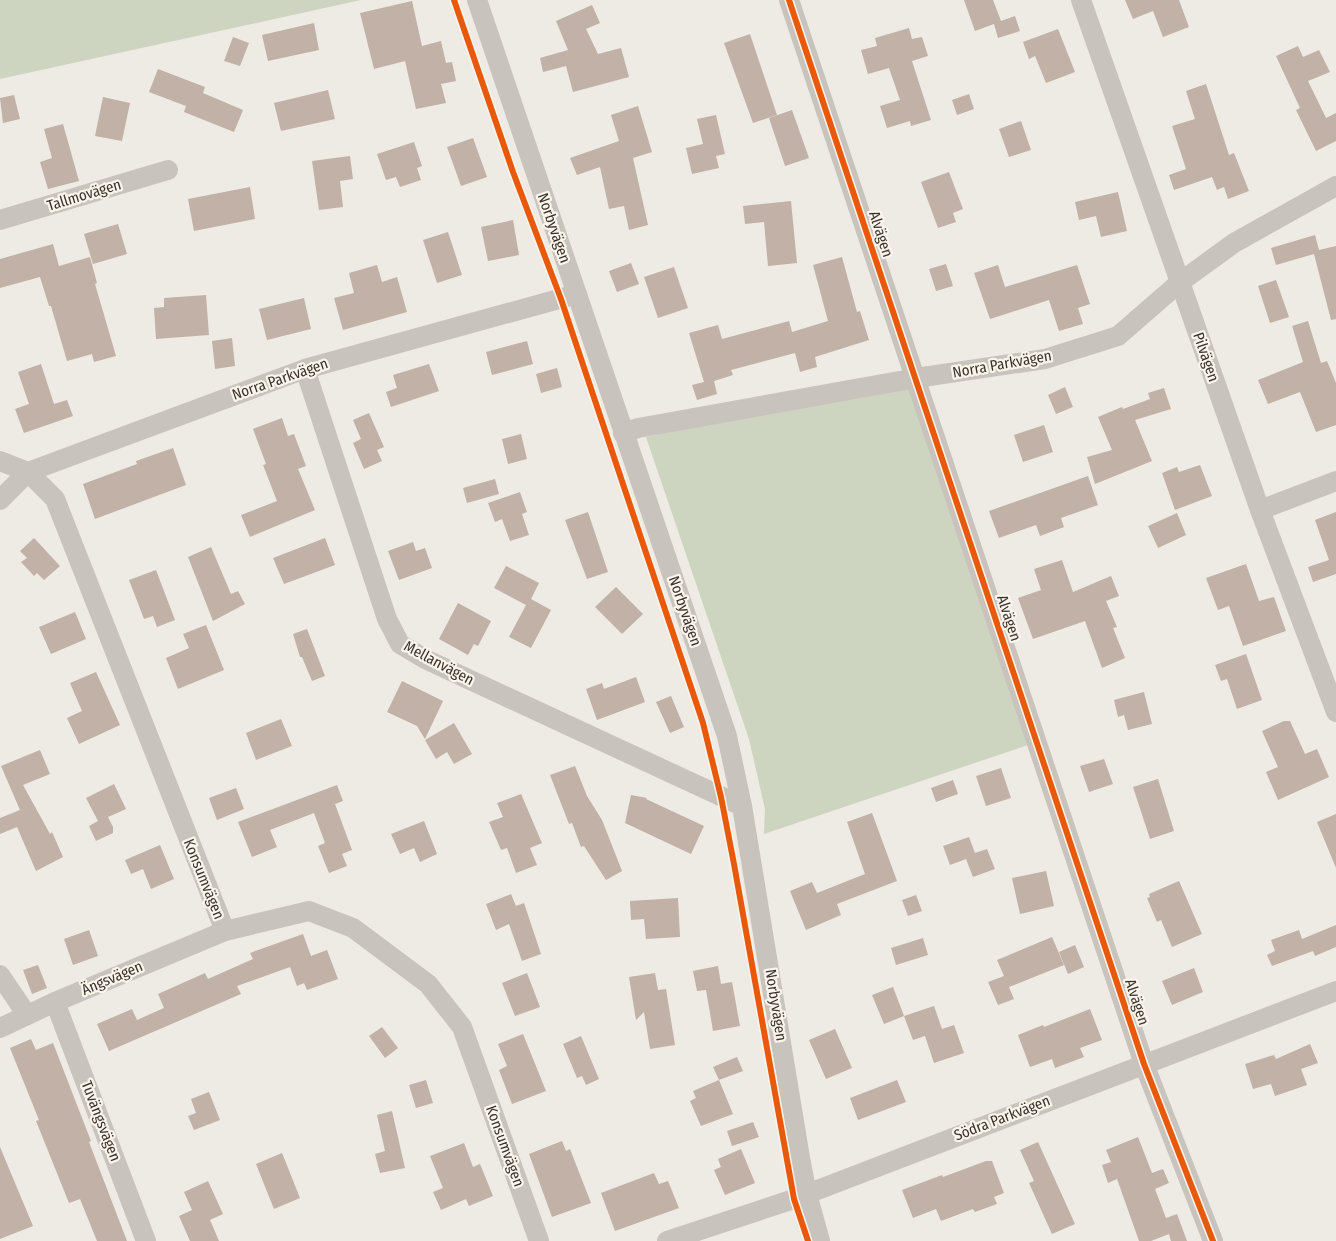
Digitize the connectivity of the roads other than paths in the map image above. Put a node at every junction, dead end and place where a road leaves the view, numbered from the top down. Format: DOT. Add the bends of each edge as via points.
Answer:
graph roads {
  1 [pos="477,0"];
  2 [pos="789,0"];
  3 [pos="1081,0"];
  4 [pos="168,170"];
  5 [pos="1336,186"];
  6 [pos="0,220"];
  7 [pos="1180,283"];
  8 [pos="577,294"];
  9 [pos="305,369"];
  10 [pos="916,378"];
  11 [pos="623,433"];
  12 [pos="0,461"];
  13 [pos="28,472"];
  14 [pos="1336,481"];
  15 [pos="0,500"];
  16 [pos="1260,510"];
  17 [pos="1336,712"];
  18 [pos="742,806"];
  19 [pos="225,931"];
  20 [pos="0,975"];
  21 [pos="1336,991"];
  22 [pos="55,1002"];
  23 [pos="28,1015"];
  24 [pos="0,1028"];
  25 [pos="1144,1064"];
  26 [pos="807,1194"];
  27 [pos="146,1241"];
  28 [pos="539,1241"];
  29 [pos="667,1241"];
  30 [pos="820,1241"];
  31 [pos="1213,1241"];
  1 -- 8 [label="street, Norbyvägen"];
  2 -- 10 [label="street, Alvägen"];
  3 -- 7 [label="street, Pilvägen"];
  4 -- 6 [label="street, Tallmovägen"];
  5 -- 7 [label="street, Norra Parkvägen" via="1234,243"];
  7 -- 10 [label="street, Norra Parkvägen" via="1118,336 1045,359"];
  7 -- 16 [label="street, Pilvägen"];
  8 -- 9 [label="street, Norra Parkvägen"];
  8 -- 11 [label="street, Norbyvägen"];
  9 -- 13 [label="street, Norra Parkvägen"];
  9 -- 18 [label="street, Mellanvägen" via="387,619 400,644 425,659"];
  10 -- 11 [label="street, Norra Parkvägen"];
  10 -- 25 [label="street, Alvägen"];
  11 -- 18 [label="street, Norbyvägen" via="727,736"];
  12 -- 13 [label="street, Konsumvägen"];
  13 -- 15 [label="street, Norra Parkvägen"];
  13 -- 19 [label="street, Konsumvägen" via="55,499"];
  14 -- 16 [label="street"];
  16 -- 17 [label="street, Pilvägen"];
  18 -- 26 [label="street, Norbyvägen"];
  19 -- 22 [label="street, Ängsvägen"];
  19 -- 28 [label="street, Konsumvägen" via="309,910 353,928 428,984 462,1027"];
  20 -- 23 [label="street"];
  21 -- 25 [label="street, Södra Parkvägen"];
  22 -- 23 [label="street, Ängsvägen"];
  22 -- 27 [label="street, Tuvängsvägen"];
  23 -- 24 [label="street, Ängsvägen"];
  25 -- 26 [label="street, Södra Parkvägen"];
  25 -- 31 [label="street, Alvägen"];
  26 -- 29 [label="street, Södra Parkvägen"];
  26 -- 30 [label="street, Norbyvägen"];
}
